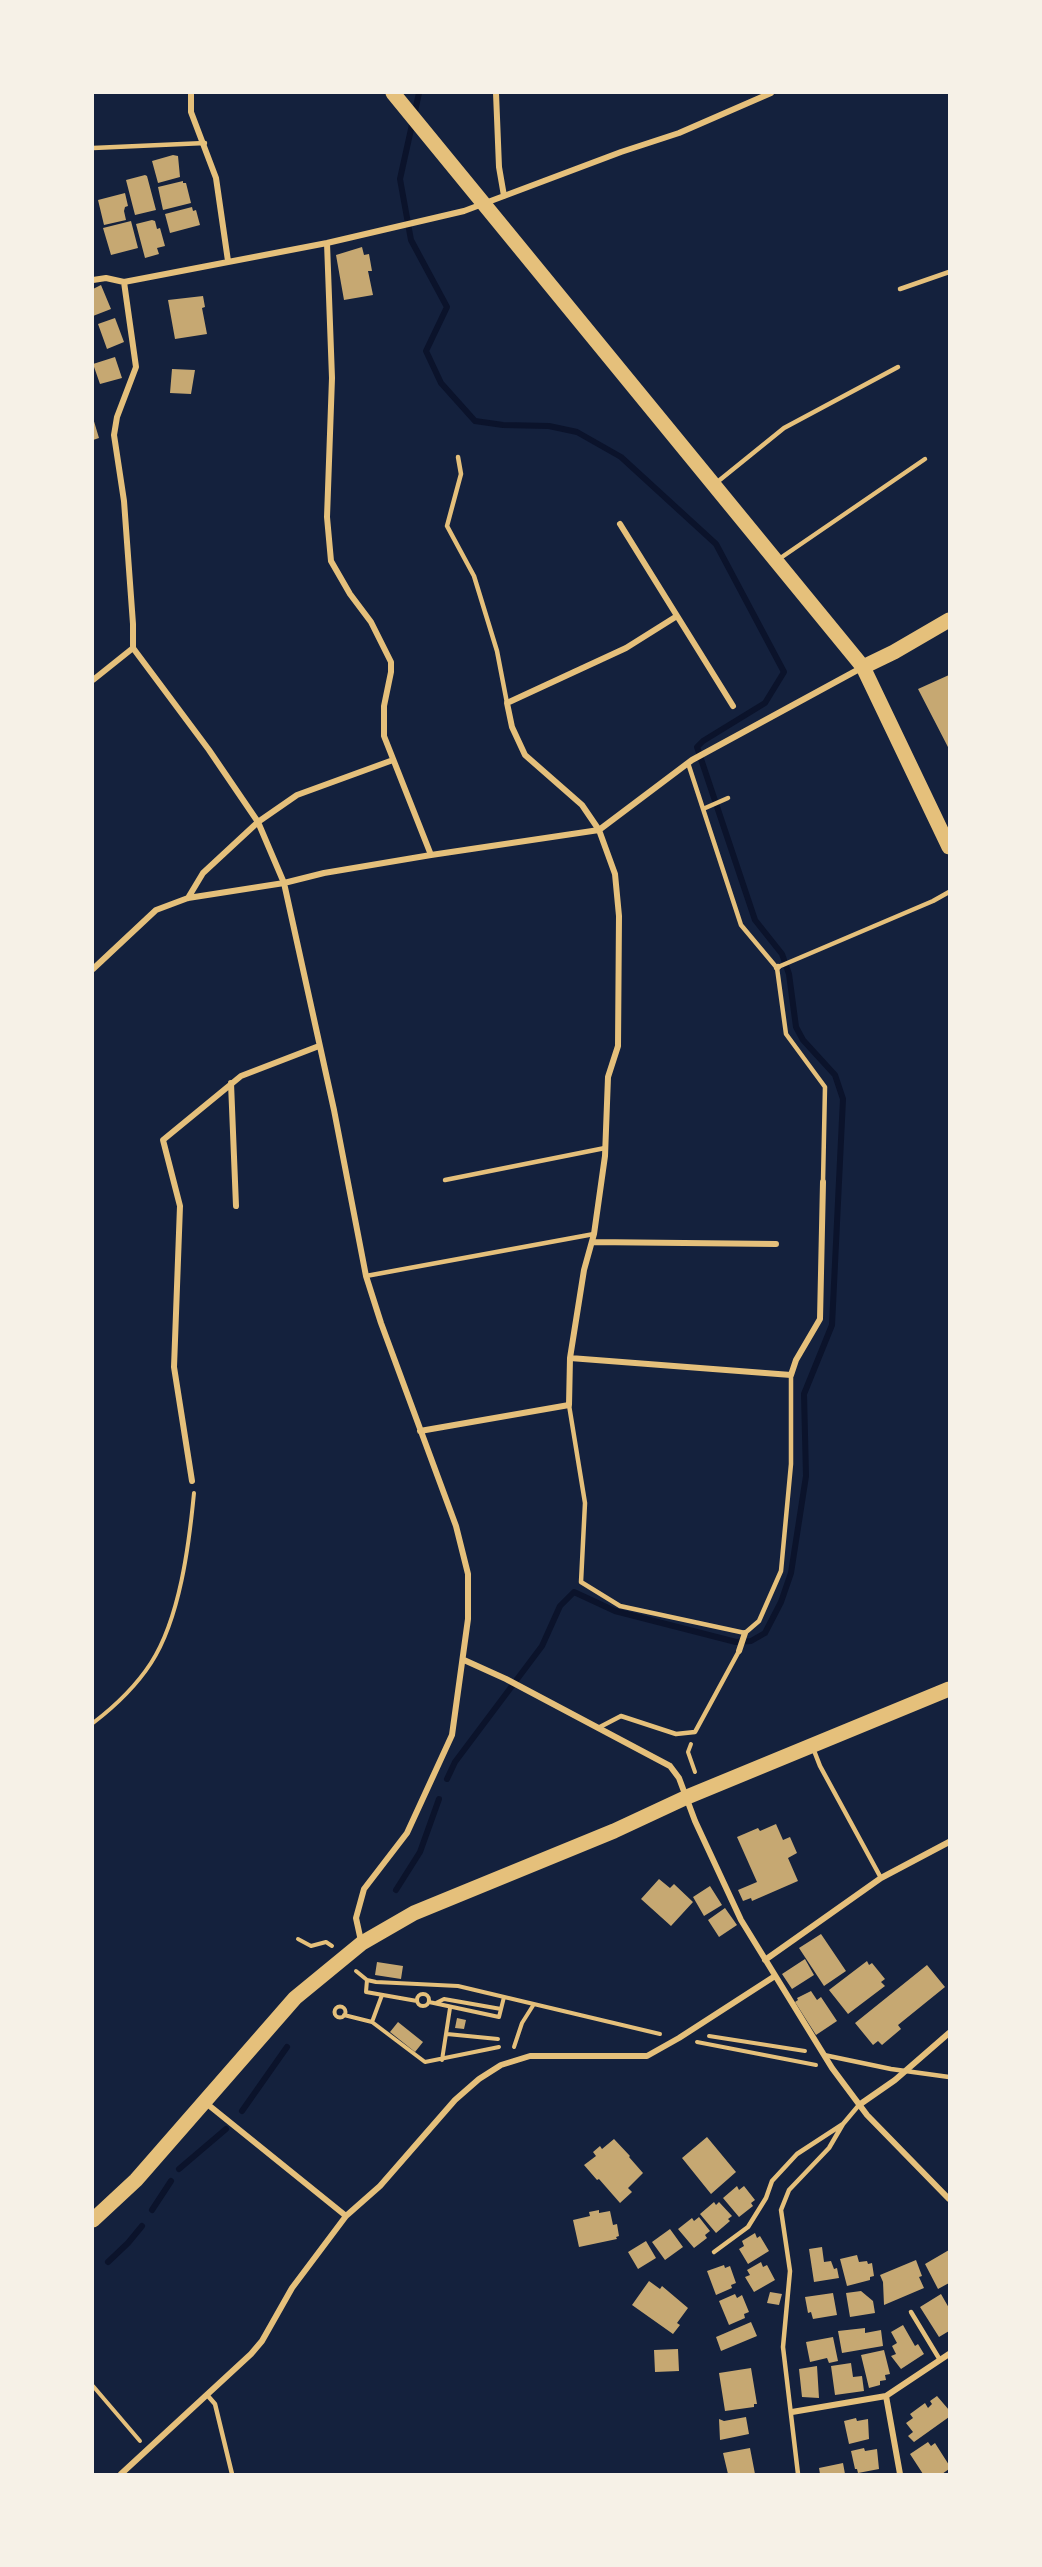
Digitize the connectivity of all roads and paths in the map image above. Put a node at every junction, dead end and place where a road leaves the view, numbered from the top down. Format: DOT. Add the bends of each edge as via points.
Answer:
graph roads {
  1 [pos="191,93"];
  2 [pos="496,93"];
  3 [pos="771,93"];
  4 [pos="398,99"];
  5 [pos="205,143"];
  6 [pos="93,148"];
  7 [pos="504,196"];
  8 [pos="484,204"];
  9 [pos="327,243"];
  10 [pos="228,261"];
  11 [pos="949,272"];
  12 [pos="93,280"];
  13 [pos="124,282"];
  14 [pos="900,289"];
  15 [pos="898,366"];
  16 [pos="458,457"];
  17 [pos="925,459"];
  18 [pos="714,484"];
  19 [pos="620,524"];
  20 [pos="777,561"];
  21 [pos="677,616"];
  22 [pos="949,620"];
  23 [pos="133,648"];
  24 [pos="863,667"];
  25 [pos="93,680"];
  26 [pos="507,703"];
  27 [pos="733,706"];
  28 [pos="393,760"];
  29 [pos="690,761"];
  30 [pos="728,798"];
  31 [pos="704,809"];
  32 [pos="258,822"];
  33 [pos="599,830"];
  34 [pos="949,847"];
  35 [pos="431,855"];
  36 [pos="284,883"];
  37 [pos="949,892"];
  38 [pos="188,898"];
  39 [pos="778,968"];
  40 [pos="93,969"];
  41 [pos="319,1046"];
  42 [pos="231,1083"];
  43 [pos="605,1148"];
  44 [pos="446,1180"];
  45 [pos="823,1182"];
  46 [pos="236,1206"];
  47 [pos="594,1234"];
  48 [pos="592,1242"];
  49 [pos="776,1244"];
  50 [pos="366,1276"];
  51 [pos="570,1358"];
  52 [pos="792,1375"];
  53 [pos="569,1405"];
  54 [pos="420,1431"];
  55 [pos="192,1481"];
  56 [pos="745,1633"];
  57 [pos="739,1651"];
  58 [pos="464,1659"];
  59 [pos="949,1689"];
  60 [pos="93,1723"];
  61 [pos="598,1728"];
  62 [pos="695,1732"];
  63 [pos="812,1746"];
  64 [pos="695,1772"];
  65 [pos="687,1797"];
  66 [pos="949,1842"];
  67 [pos="882,1878"];
  68 [pos="298,1939"];
  69 [pos="330,1943"];
  70 [pos="362,1943"];
  71 [pos="765,1960"];
  72 [pos="354,1970"];
  73 [pos="775,1976"];
  74 [pos="368,1980"];
  75 [pos="382,1995"];
  76 [pos="504,1997"];
  77 [pos="417,2001"];
  78 [pos="429,2002"];
  79 [pos="436,2004"];
  80 [pos="534,2004"];
  81 [pos="450,2008"];
  82 [pos="501,2009"];
  83 [pos="344,2016"];
  84 [pos="372,2022"];
  85 [pos="949,2033"];
  86 [pos="447,2034"];
  87 [pos="660,2034"];
  88 [pos="498,2039"];
  89 [pos="499,2047"];
  90 [pos="806,2051"];
  91 [pos="513,2052"];
  92 [pos="824,2055"];
  93 [pos="442,2060"];
  94 [pos="820,2066"];
  95 [pos="904,2071"];
  96 [pos="949,2078"];
  97 [pos="203,2100"];
  98 [pos="859,2105"];
  99 [pos="843,2124"];
  100 [pos="949,2199"];
  101 [pos="345,2216"];
  102 [pos="93,2220"];
  103 [pos="714,2252"];
  104 [pos="911,2312"];
  105 [pos="949,2354"];
  106 [pos="940,2361"];
  107 [pos="93,2386"];
  108 [pos="208,2396"];
  109 [pos="886,2396"];
  110 [pos="792,2412"];
  111 [pos="147,2449"];
  112 [pos="121,2474"];
  113 [pos="232,2474"];
  114 [pos="798,2474"];
  115 [pos="900,2474"];
  1 -- 5 [label="street" via="191,112"];
  2 -- 7 [label="street"];
  3 -- 7 [label="street" via="679,133"];
  4 -- 8 [label="main road"];
  5 -- 6 [label="lane"];
  5 -- 10 [label="street" via="216,178"];
  7 -- 8 [label="street"];
  8 -- 9 [label="street"];
  8 -- 18 [label="main road"];
  9 -- 10 [label="street"];
  9 -- 28 [label="street" via="332,378 327,517 331,561 371,622 391,662 384,736"];
  10 -- 13 [label="street"];
  11 -- 14 [label="lane"];
  12 -- 13 [label="street"];
  13 -- 23 [label="street" via="135,367 114,435 124,501"];
  15 -- 18 [label="lane" via="784,428"];
  16 -- 26 [label="lane" via="461,474 447,526 474,576 497,651"];
  17 -- 20 [label="lane"];
  18 -- 20 [label="main road"];
  19 -- 21 [label="street"];
  20 -- 24 [label="main road"];
  21 -- 26 [label="street" via="626,648"];
  21 -- 27 [label="street"];
  22 -- 24 [label="main road"];
  23 -- 25 [label="street"];
  23 -- 32 [label="street"];
  24 -- 29 [label="street"];
  24 -- 34 [label="main road"];
  26 -- 33 [label="street" via="512,727 525,755 582,805"];
  28 -- 32 [label="street" via="297,795"];
  28 -- 35 [label="street"];
  29 -- 31 [label="lane"];
  29 -- 33 [label="street"];
  30 -- 31 [label="lane"];
  31 -- 39 [label="lane" via="741,925"];
  32 -- 36 [label="street"];
  32 -- 38 [label="street" via="203,873"];
  33 -- 35 [label="street"];
  33 -- 43 [label="street" via="615,874 619,916 618,1046 608,1077"];
  35 -- 36 [label="street"];
  36 -- 38 [label="street"];
  36 -- 41 [label="street"];
  37 -- 39 [label="lane"];
  38 -- 40 [label="street" via="156,910"];
  39 -- 45 [label="lane" via="786,1034 825,1087"];
  41 -- 42 [label="street"];
  41 -- 50 [label="street"];
  42 -- 46 [label="street"];
  42 -- 55 [label="street" via="163,1140 180,1206 174,1368"];
  43 -- 44 [label="lane"];
  43 -- 47 [label="street"];
  45 -- 52 [label="street" via="820,1320 796,1360"];
  47 -- 48 [label="street"];
  47 -- 50 [label="lane"];
  48 -- 49 [label="street"];
  48 -- 51 [label="street"];
  50 -- 54 [label="street"];
  51 -- 52 [label="street"];
  51 -- 53 [label="street"];
  52 -- 56 [label="lane" via="791,1464 781,1571 759,1621"];
  53 -- 54 [label="street"];
  53 -- 56 [label="lane" via="585,1503 581,1582 620,1606"];
  54 -- 58 [label="street" via="456,1526 468,1574"];
  55 -- 60 [label="path" via="195,1487 189,1548 162,1640 151,1663 112,1709"];
  56 -- 57 [label="street"];
  57 -- 62 [label="lane"];
  58 -- 61 [label="street"];
  58 -- 70 [label="street" via="452,1735 444,1755 407,1833 364,1889 357,1906"];
  59 -- 63 [label="main road"];
  61 -- 62 [label="lane" via="621,1716 676,1734"];
  61 -- 65 [label="street" via="670,1766"];
  62 -- 64 [label="path" via="688,1752"];
  63 -- 65 [label="main road"];
  63 -- 67 [label="lane"];
  65 -- 70 [label="main road" via="414,1913"];
  65 -- 71 [label="street" via="741,1920"];
  66 -- 67 [label="street"];
  67 -- 71 [label="street"];
  68 -- 69 [label="path" via="311,1946"];
  70 -- 97 [label="main road" via="295,1998"];
  71 -- 73 [label="street"];
  72 -- 74 [label="path"];
  73 -- 92 [label="street"];
  73 -- 101 [label="street" via="647,2056 530,2056 495,2068 455,2100 380,2186"];
  74 -- 75 [label="path" via="366,1992"];
  74 -- 76 [label="path" via="443,1983"];
  75 -- 77 [label="path"];
  75 -- 84 [label="path"];
  76 -- 80 [label="path"];
  76 -- 82 [label="path"];
  77 -- 78 [label="path" via="422,2006"];
  77 -- 78 [label="path" via="423,1995"];
  78 -- 79 [label="path"];
  79 -- 81 [label="path"];
  79 -- 82 [label="path" via="444,1999"];
  80 -- 87 [label="path"];
  80 -- 91 [label="path" via="522,2023"];
  81 -- 82 [label="path" via="499,2017"];
  81 -- 86 [label="path"];
  83 -- 84 [label="path"];
  84 -- 93 [label="path" via="425,2062"];
  85 -- 95 [label="street"];
  86 -- 88 [label="path"];
  86 -- 93 [label="path"];
  89 -- 93 [label="path"];
  90 -- 94 [label="path" via="711,2035 692,2041"];
  92 -- 95 [label="lane"];
  92 -- 98 [label="street"];
  95 -- 96 [label="lane"];
  95 -- 98 [label="street"];
  97 -- 101 [label="street"];
  97 -- 102 [label="main road" via="136,2180"];
  98 -- 99 [label="lane"];
  98 -- 100 [label="street"];
  99 -- 103 [label="lane" via="797,2154 772,2181 748,2227"];
  99 -- 110 [label="lane" via="829,2148 789,2190 781,2210 790,2271 782,2335"];
  101 -- 108 [label="street" via="292,2288 262,2341"];
  104 -- 106 [label="lane"];
  105 -- 106 [label="street"];
  106 -- 109 [label="street"];
  107 -- 111 [label="path"];
  108 -- 111 [label="street"];
  108 -- 113 [label="lane" via="215,2404"];
  109 -- 110 [label="street"];
  109 -- 115 [label="street"];
  110 -- 114 [label="lane"];
  111 -- 112 [label="street"];
}
